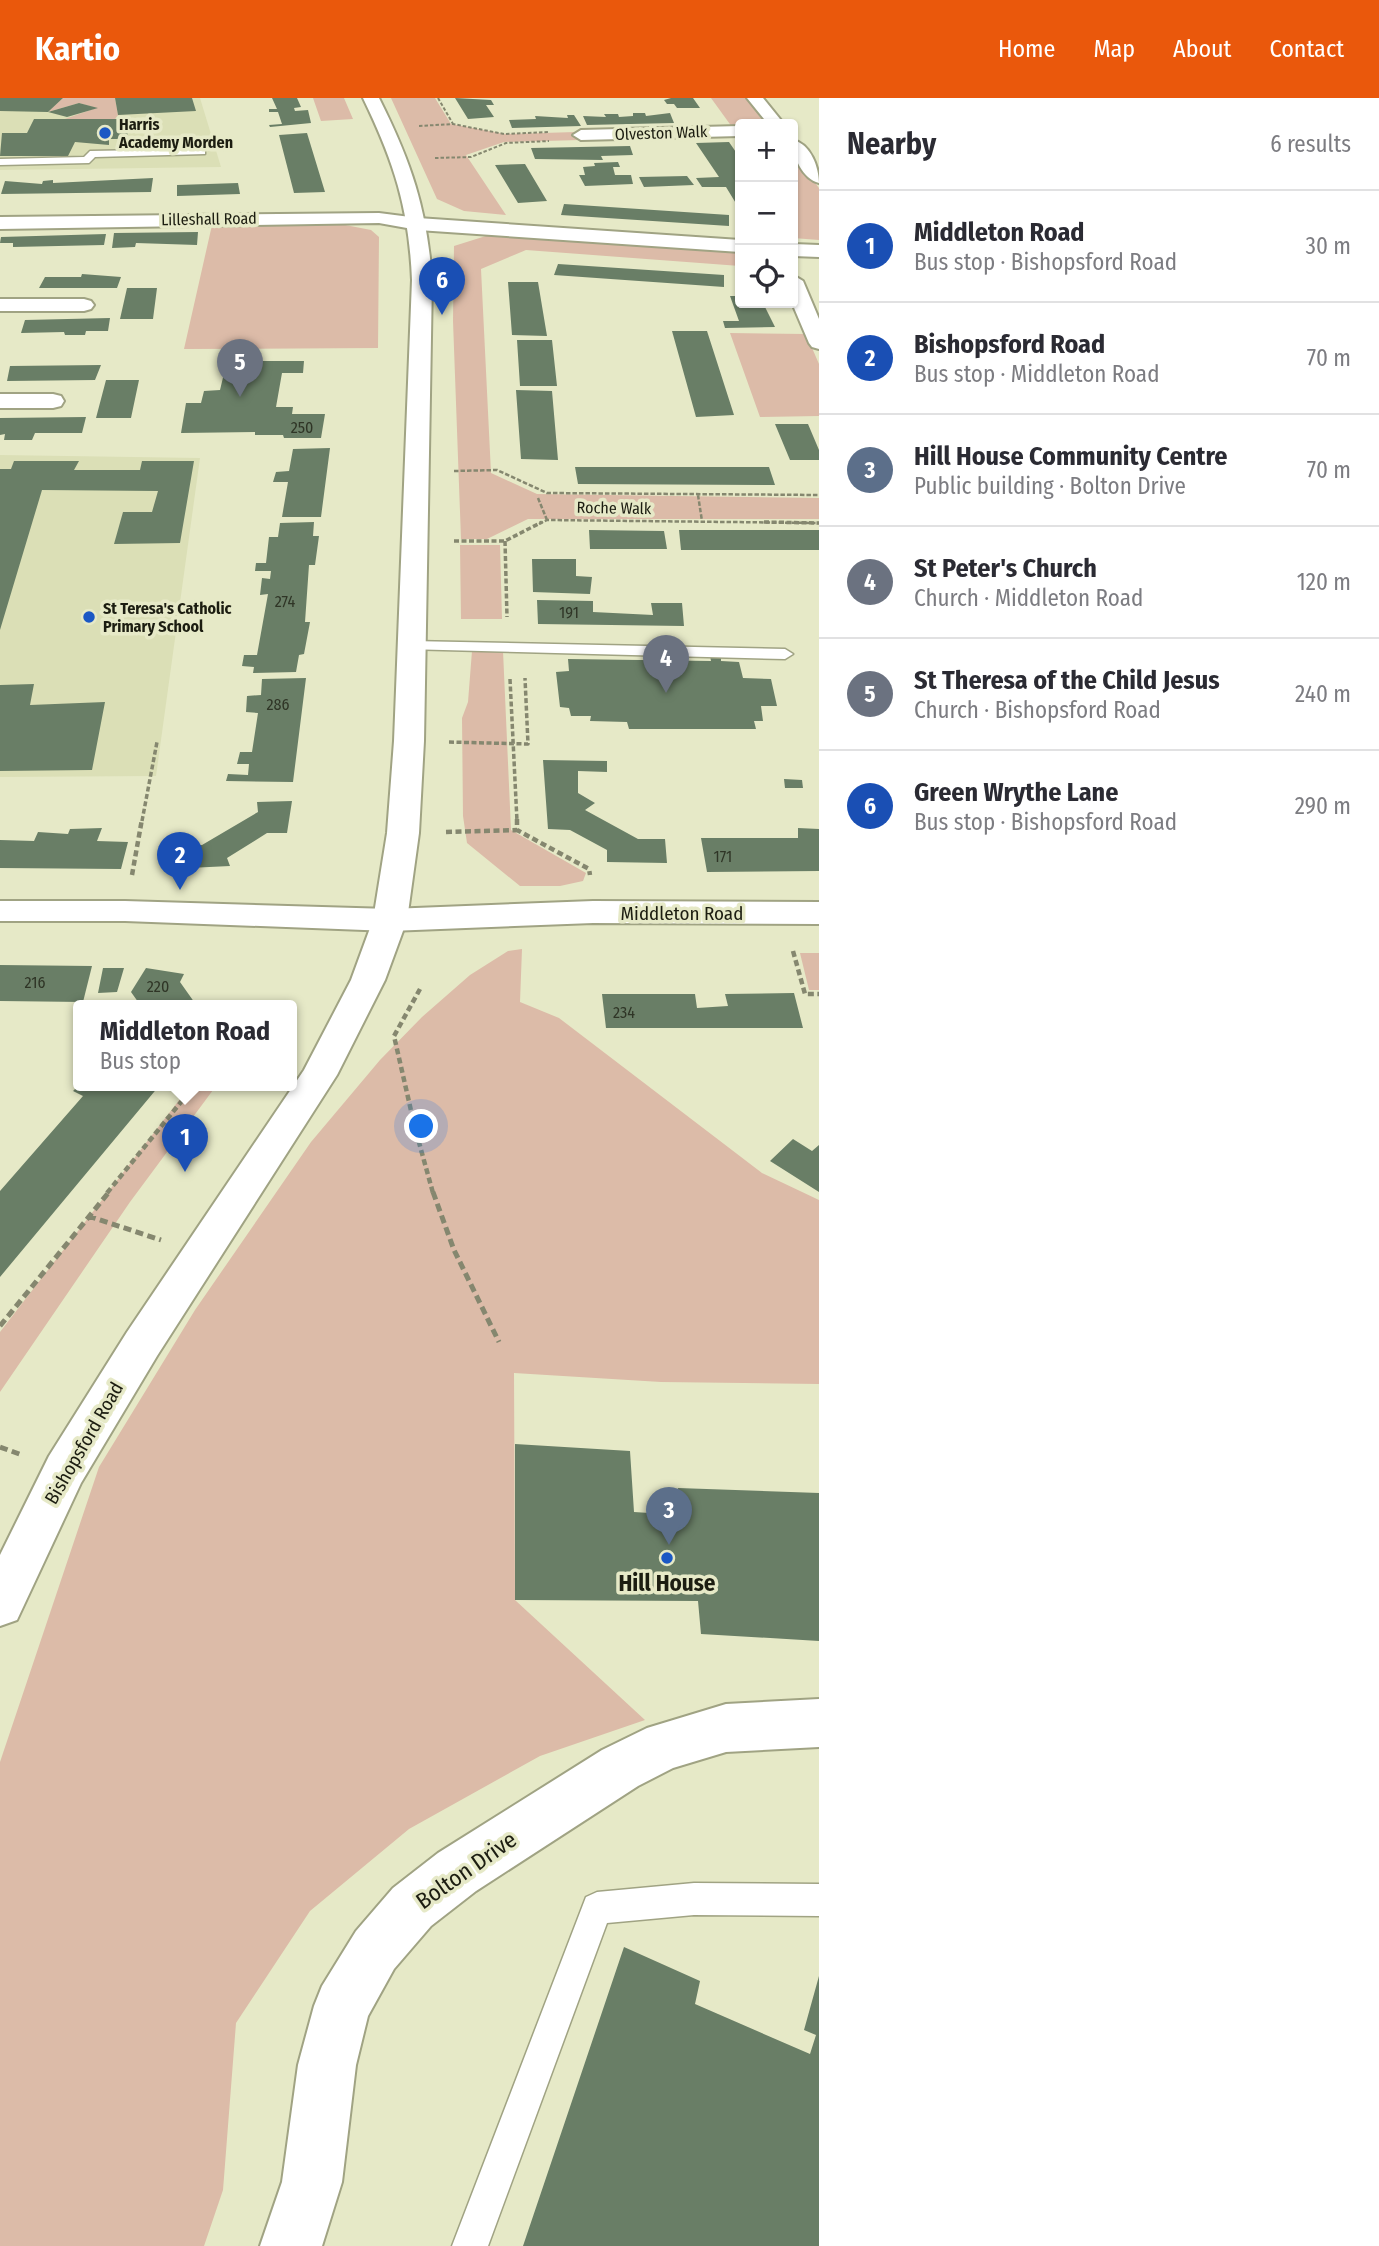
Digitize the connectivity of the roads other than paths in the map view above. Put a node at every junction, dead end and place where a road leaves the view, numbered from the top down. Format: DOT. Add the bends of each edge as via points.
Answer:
graph roads {
  1 [pos="370,98"];
  2 [pos="755,98"];
  3 [pos="772,119"];
  4 [pos="735,131"];
  5 [pos="653,133"];
  6 [pos="581,135"];
  7 [pos="798,151"];
  8 [pos="201,152"];
  9 [pos="665,155"];
  10 [pos="0,162"];
  11 [pos="818,177"];
  12 [pos="0,223"];
  13 [pos="418,224"];
  14 [pos="735,246"];
  15 [pos="798,250"];
  16 [pos="819,251"];
  17 [pos="798,293"];
  18 [pos="84,304"];
  19 [pos="0,305"];
  20 [pos="819,343"];
  21 [pos="0,401"];
  22 [pos="53,401"];
  23 [pos="411,646"];
  24 [pos="785,654"];
  25 [pos="0,911"];
  26 [pos="819,913"];
  27 [pos="390,920"];
  28 [pos="12,1552"];
  29 [pos="0,1604"];
  30 [pos="819,1723"];
  31 [pos="819,1900"];
  32 [pos="291,2246"];
  33 [pos="470,2246"];
  1 -- 13 [label="street, Bishopsford Road" via="399,160"];
  2 -- 3 [label="street"];
  4 -- 5 [label="street, Olveston Walk"];
  5 -- 6 [label="street, Olveston Walk"];
  5 -- 9 [label="street"];
  7 -- 11 [label="street"];
  8 -- 10 [label="lane" via="90,154 89,160"];
  12 -- 13 [label="street, Lilleshall Road" via="360,218"];
  13 -- 14 [label="street, Lilleshall Road"];
  13 -- 23 [label="street, Bishopsford Road" via="422,280"];
  15 -- 16 [label="street"];
  17 -- 20 [label="street"];
  18 -- 19 [label="street"];
  21 -- 22 [label="street"];
  23 -- 24 [label="lane"];
  23 -- 27 [label="street, Bishopsford Road" via="403,833"];
  25 -- 27 [label="street, Middleton Road"];
  26 -- 27 [label="street, Middleton Road" via="593,912"];
  27 -- 28 [label="street, Bishopsford Road" via="363,990 318,1075"];
  28 -- 29 [label="street, Bishopsford Road"];
  30 -- 32 [label="street, Bolton Drive" via="726,1728 666,1746 609,1775 457,1872 411,1907 375,1950 342,2006 327,2064 312,2182"];
  31 -- 33 [label="lane" via="694,1899 597,1908"];
}
